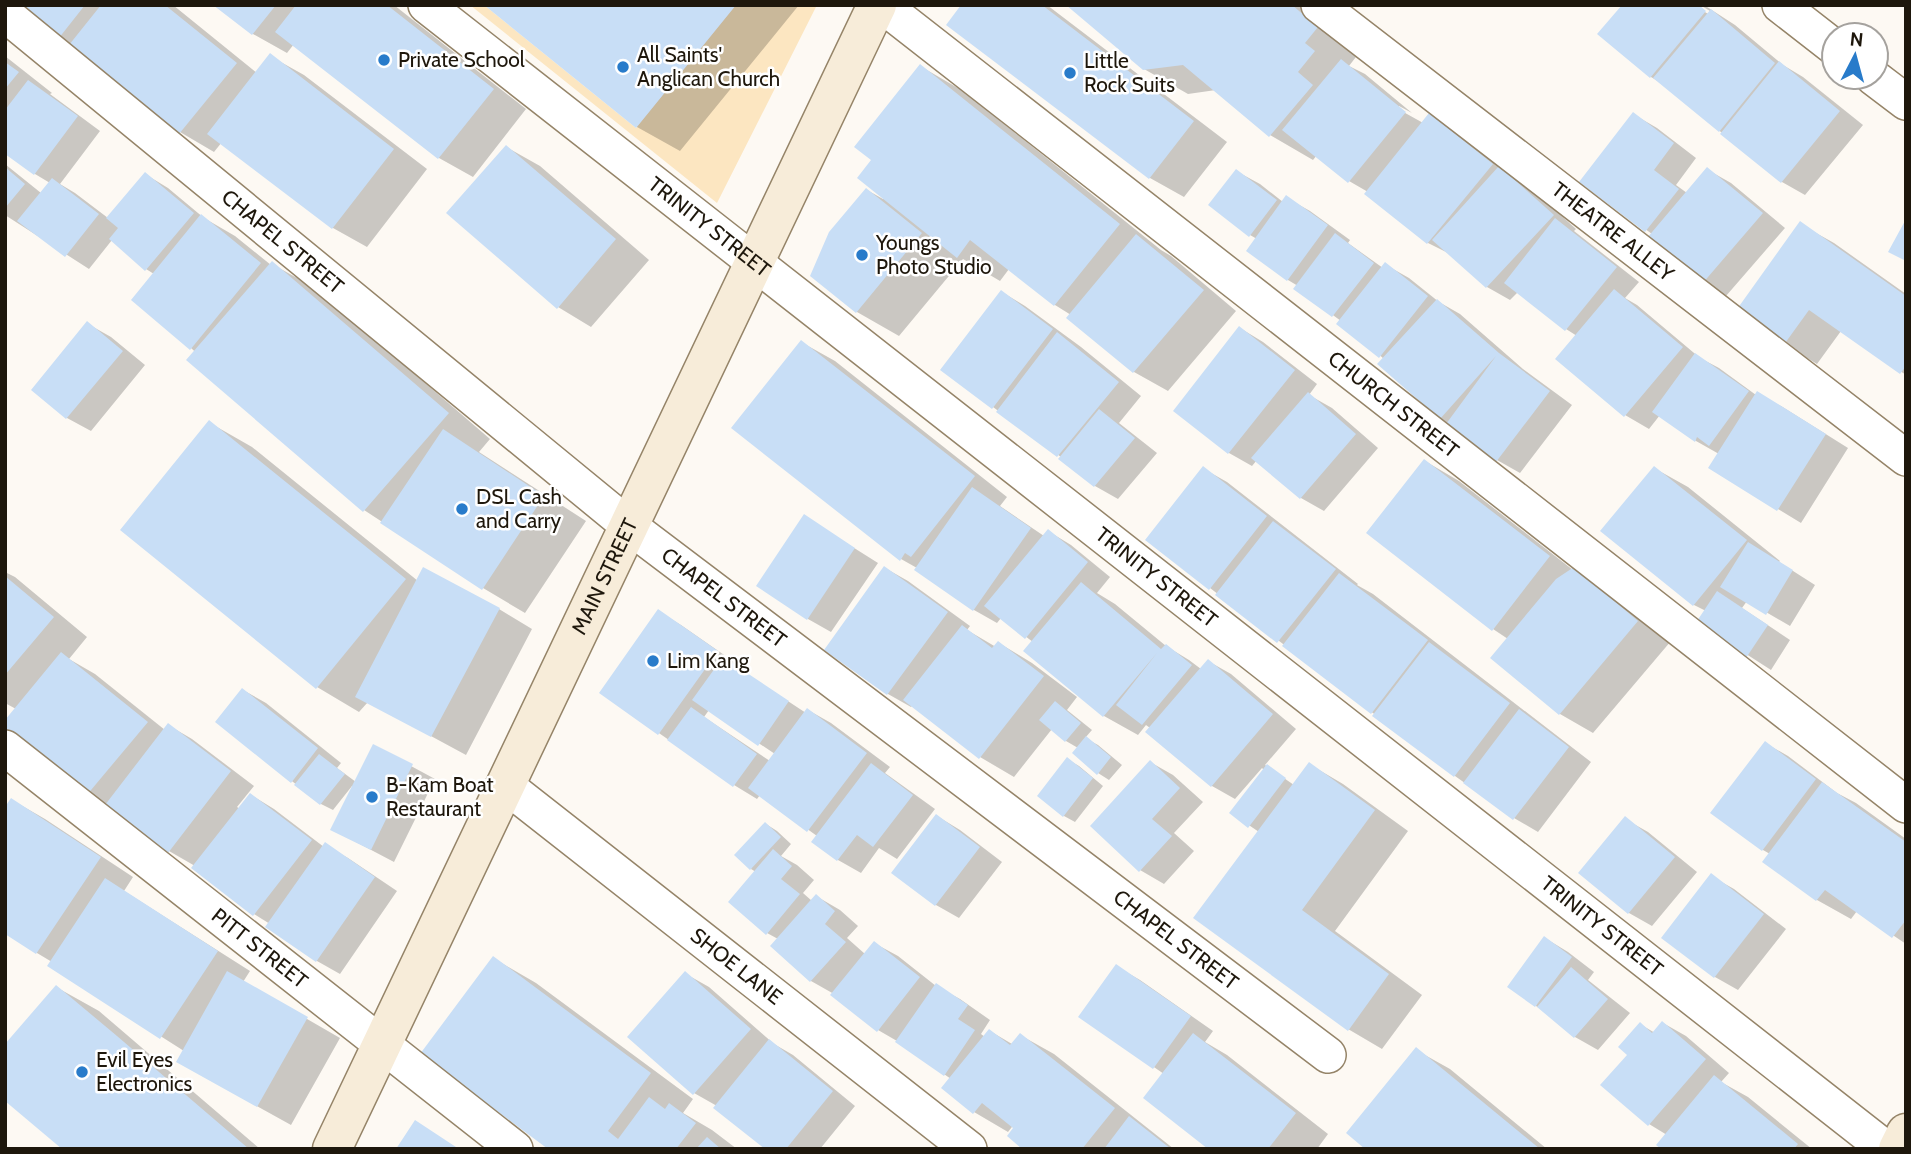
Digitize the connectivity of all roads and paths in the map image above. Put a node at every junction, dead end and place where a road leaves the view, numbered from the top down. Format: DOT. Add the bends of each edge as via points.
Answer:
graph roads {
  1 [pos="426,5"];
  2 [pos="877,5"];
  3 [pos="883,5"];
  4 [pos="1318,5"];
  5 [pos="1780,5"];
  6 [pos="5,14"];
  7 [pos="1820,36"];
  8 [pos="1890,90"];
  9 [pos="1906,102"];
  10 [pos="755,262"];
  11 [pos="1906,458"];
  12 [pos="629,526"];
  13 [pos="5,748"];
  14 [pos="505,785"];
  15 [pos="1906,805"];
  16 [pos="382,1044"];
  17 [pos="1328,1055"];
  18 [pos="1906,1133"];
  19 [pos="332,1149"];
  20 [pos="514,1149"];
  21 [pos="969,1149"];
  22 [pos="1886,1149"];
  23 [pos="1898,1149"];
  1 -- 10 [label="street, TRINITY STREET"];
  2 -- 10 [label="street, MAIN STREET"];
  3 -- 15 [label="street, CHURCH STREET"];
  4 -- 11 [label="street, THEATRE ALLEY"];
  5 -- 7 [label="street"];
  6 -- 12 [label="street, CHAPEL STREET"];
  8 -- 9 [label="street"];
  10 -- 12 [label="street, MAIN STREET"];
  10 -- 22 [label="street, TRINITY STREET"];
  12 -- 14 [label="street, MAIN STREET"];
  12 -- 17 [label="street, CHAPEL STREET"];
  13 -- 16 [label="street, PITT STREET"];
  14 -- 16 [label="street, MAIN STREET"];
  14 -- 21 [label="street, SHOE LANE"];
  16 -- 19 [label="street, MAIN STREET"];
  16 -- 20 [label="street, PITT STREET"];
  18 -- 23 [label="street"];
}
